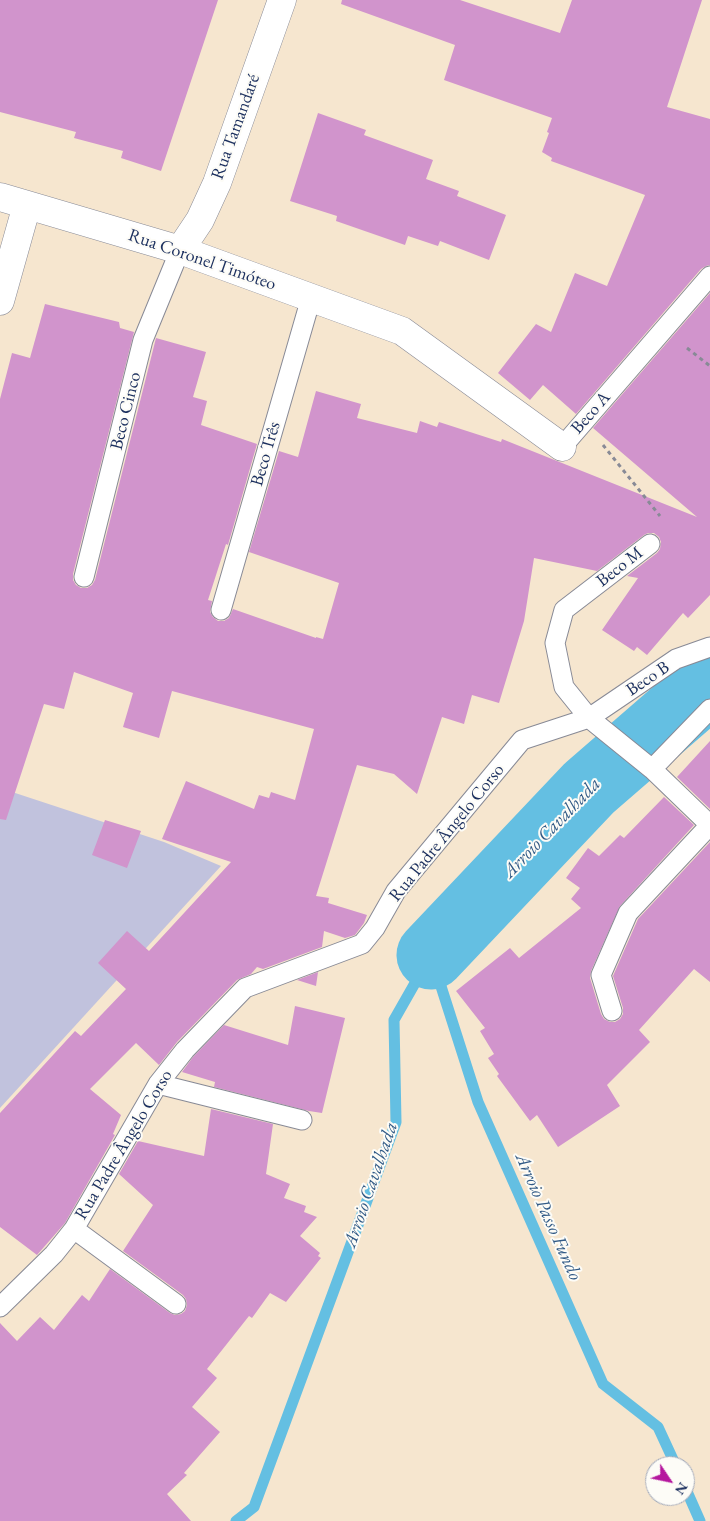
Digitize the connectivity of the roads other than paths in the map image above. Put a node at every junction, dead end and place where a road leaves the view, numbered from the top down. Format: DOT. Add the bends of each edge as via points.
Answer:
graph roads {
  1 [pos="282,0"];
  2 [pos="0,197"];
  3 [pos="27,205"];
  4 [pos="180,250"];
  5 [pos="710,276"];
  6 [pos="311,298"];
  7 [pos="0,301"];
  8 [pos="402,331"];
  9 [pos="562,447"];
  10 [pos="650,544"];
  11 [pos="84,577"];
  12 [pos="220,610"];
  13 [pos="710,647"];
  14 [pos="710,709"];
  15 [pos="593,721"];
  16 [pos="650,767"];
  17 [pos="710,825"];
  18 [pos="612,1011"];
  19 [pos="158,1084"];
  20 [pos="302,1120"];
  21 [pos="74,1230"];
  22 [pos="176,1304"];
  23 [pos="0,1307"];
  1 -- 4 [label="street, Rua Tamandaré" via="216,183 200,220"];
  2 -- 3 [label="street, Rua Coronel Timóteo"];
  3 -- 4 [label="street, Rua Coronel Timóteo"];
  3 -- 7 [label="street"];
  4 -- 6 [label="street, Rua Coronel Timóteo"];
  4 -- 11 [label="lane, Beco Cinco" via="143,340"];
  5 -- 9 [label="lane, Beco A"];
  6 -- 8 [label="street, Rua Coronel Timóteo"];
  6 -- 12 [label="lane, Beco Três"];
  8 -- 9 [label="street, Beco A"];
  10 -- 15 [label="lane, Beco M" via="564,610 555,643 564,687"];
  13 -- 15 [label="lane, Beco B" via="676,659"];
  14 -- 16 [label="lane"];
  15 -- 16 [label="lane, Beco M"];
  15 -- 19 [label="lane, Rua Padre Ângelo Corso" via="522,740 396,891 362,944 244,988 184,1050"];
  16 -- 17 [label="lane, Beco M"];
  17 -- 18 [label="lane" via="628,913 601,975"];
  19 -- 20 [label="lane"];
  19 -- 21 [label="lane, Rua Padre Ângelo Corso"];
  21 -- 22 [label="lane"];
  21 -- 23 [label="lane, Rua Padre Ângelo Corso"];
}
